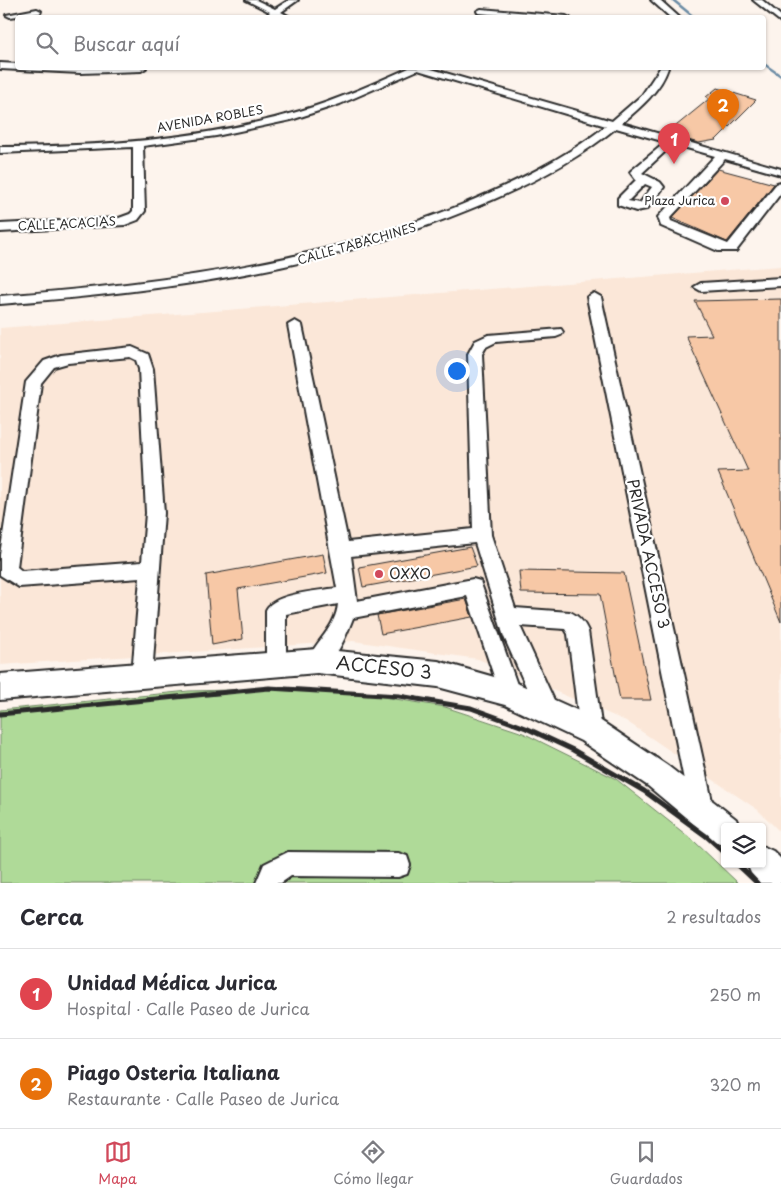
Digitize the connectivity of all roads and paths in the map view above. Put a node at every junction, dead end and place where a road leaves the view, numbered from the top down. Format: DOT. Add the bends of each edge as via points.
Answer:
graph roads {
  1 [pos="33,0"];
  2 [pos="250,0"];
  3 [pos="294,0"];
  4 [pos="655,0"];
  5 [pos="757,0"];
  6 [pos="482,1"];
  7 [pos="0,8"];
  8 [pos="276,13"];
  9 [pos="38,14"];
  10 [pos="478,14"];
  11 [pos="272,15"];
  12 [pos="281,15"];
  13 [pos="500,15"];
  14 [pos="672,15"];
  15 [pos="14,17"];
  16 [pos="780,19"];
  17 [pos="766,20"];
  18 [pos="0,66"];
  19 [pos="15,67"];
  20 [pos="411,70"];
  21 [pos="427,70"];
  22 [pos="663,70"];
  23 [pos="628,112"];
  24 [pos="609,125"];
  25 [pos="679,142"];
  26 [pos="138,144"];
  27 [pos="666,145"];
  28 [pos="0,150"];
  29 [pos="721,157"];
  30 [pos="781,172"];
  31 [pos="781,178"];
  32 [pos="642,179"];
  33 [pos="779,190"];
  34 [pos="0,228"];
  35 [pos="781,282"];
  36 [pos="701,287"];
  37 [pos="594,296"];
  38 [pos="0,300"];
  39 [pos="295,325"];
  40 [pos="556,332"];
  41 [pos="482,535"];
  42 [pos="342,550"];
  43 [pos="152,569"];
  44 [pos="348,603"];
  45 [pos="508,616"];
  46 [pos="317,661"];
  47 [pos="276,664"];
  48 [pos="142,675"];
  49 [pos="0,687"];
  50 [pos="509,693"];
  51 [pos="548,711"];
  52 [pos="591,731"];
  53 [pos="703,812"];
  54 [pos="721,827"];
  55 [pos="398,865"];
  56 [pos="766,866"];
  57 [pos="781,882"];
  58 [pos="268,883"];
  1 -- 9 [label="street"];
  2 -- 8 [label="street"];
  3 -- 8 [label="street"];
  4 -- 14 [label="street"];
  5 -- 16 [label="street"];
  6 -- 10 [label="street"];
  7 -- 15 [label="street"];
  8 -- 11 [label="street"];
  8 -- 12 [label="street"];
  10 -- 13 [label="street"];
  16 -- 17 [label="street"];
  18 -- 19 [label="street"];
  20 -- 26 [label="street, AVENIDA ROBLES" via="368,90 289,117 220,133"];
  21 -- 24 [label="street"];
  22 -- 23 [label="street, CALLE TABACHINES" via="660,80"];
  23 -- 24 [label="street, CALLE TABACHINES"];
  23 -- 25 [label="street" via="642,128"];
  24 -- 25 [label="street"];
  24 -- 27 [label="street"];
  24 -- 38 [label="street, CALLE TABACHINES" via="575,154 527,181 430,222 373,241 284,265 208,278 132,289"];
  25 -- 29 [label="street"];
  26 -- 28 [label="street, AVENIDA ROBLES" via="61,150"];
  26 -- 34 [label="street, CALLE ACACIAS" via="139,211 134,217 121,222"];
  27 -- 29 [label="street"];
  27 -- 32 [label="street" via="636,172"];
  29 -- 30 [label="street"];
  29 -- 31 [label="street"];
  29 -- 33 [label="street" via="664,217 665,223 722,248 732,248"];
  35 -- 36 [label="street"];
  37 -- 53 [label="street, PRIVADA ACCESO 3"];
  39 -- 42 [label="street"];
  40 -- 41 [label="street" via="493,338 480,344 475,354"];
  41 -- 42 [label="street"];
  41 -- 45 [label="street"];
  42 -- 44 [label="street"];
  43 -- 43 [label="street" via="156,513 143,357 132,352 66,358 49,364 34,382 7,570 19,579"];
  43 -- 48 [label="street"];
  44 -- 46 [label="street" via="335,637"];
  44 -- 47 [label="street" via="282,606 276,610"];
  44 -- 50 [label="street" via="473,587"];
  45 -- 51 [label="street"];
  45 -- 52 [label="street" via="574,624 578,631"];
  46 -- 47 [label="main road, ACCESO 3"];
  46 -- 50 [label="main road, ACCESO 3" via="438,674"];
  47 -- 48 [label="main road, ACCESO 3"];
  48 -- 49 [label="main road, ACCESO 3"];
  50 -- 51 [label="main road, ACCESO 3"];
  51 -- 52 [label="main road, ACCESO 3"];
  52 -- 53 [label="main road, ACCESO 3" via="658,776"];
  53 -- 54 [label="main road, ACCESO 3"];
  55 -- 58 [label="street" via="288,864 273,873"];
  56 -- 57 [label="main road"];
}
